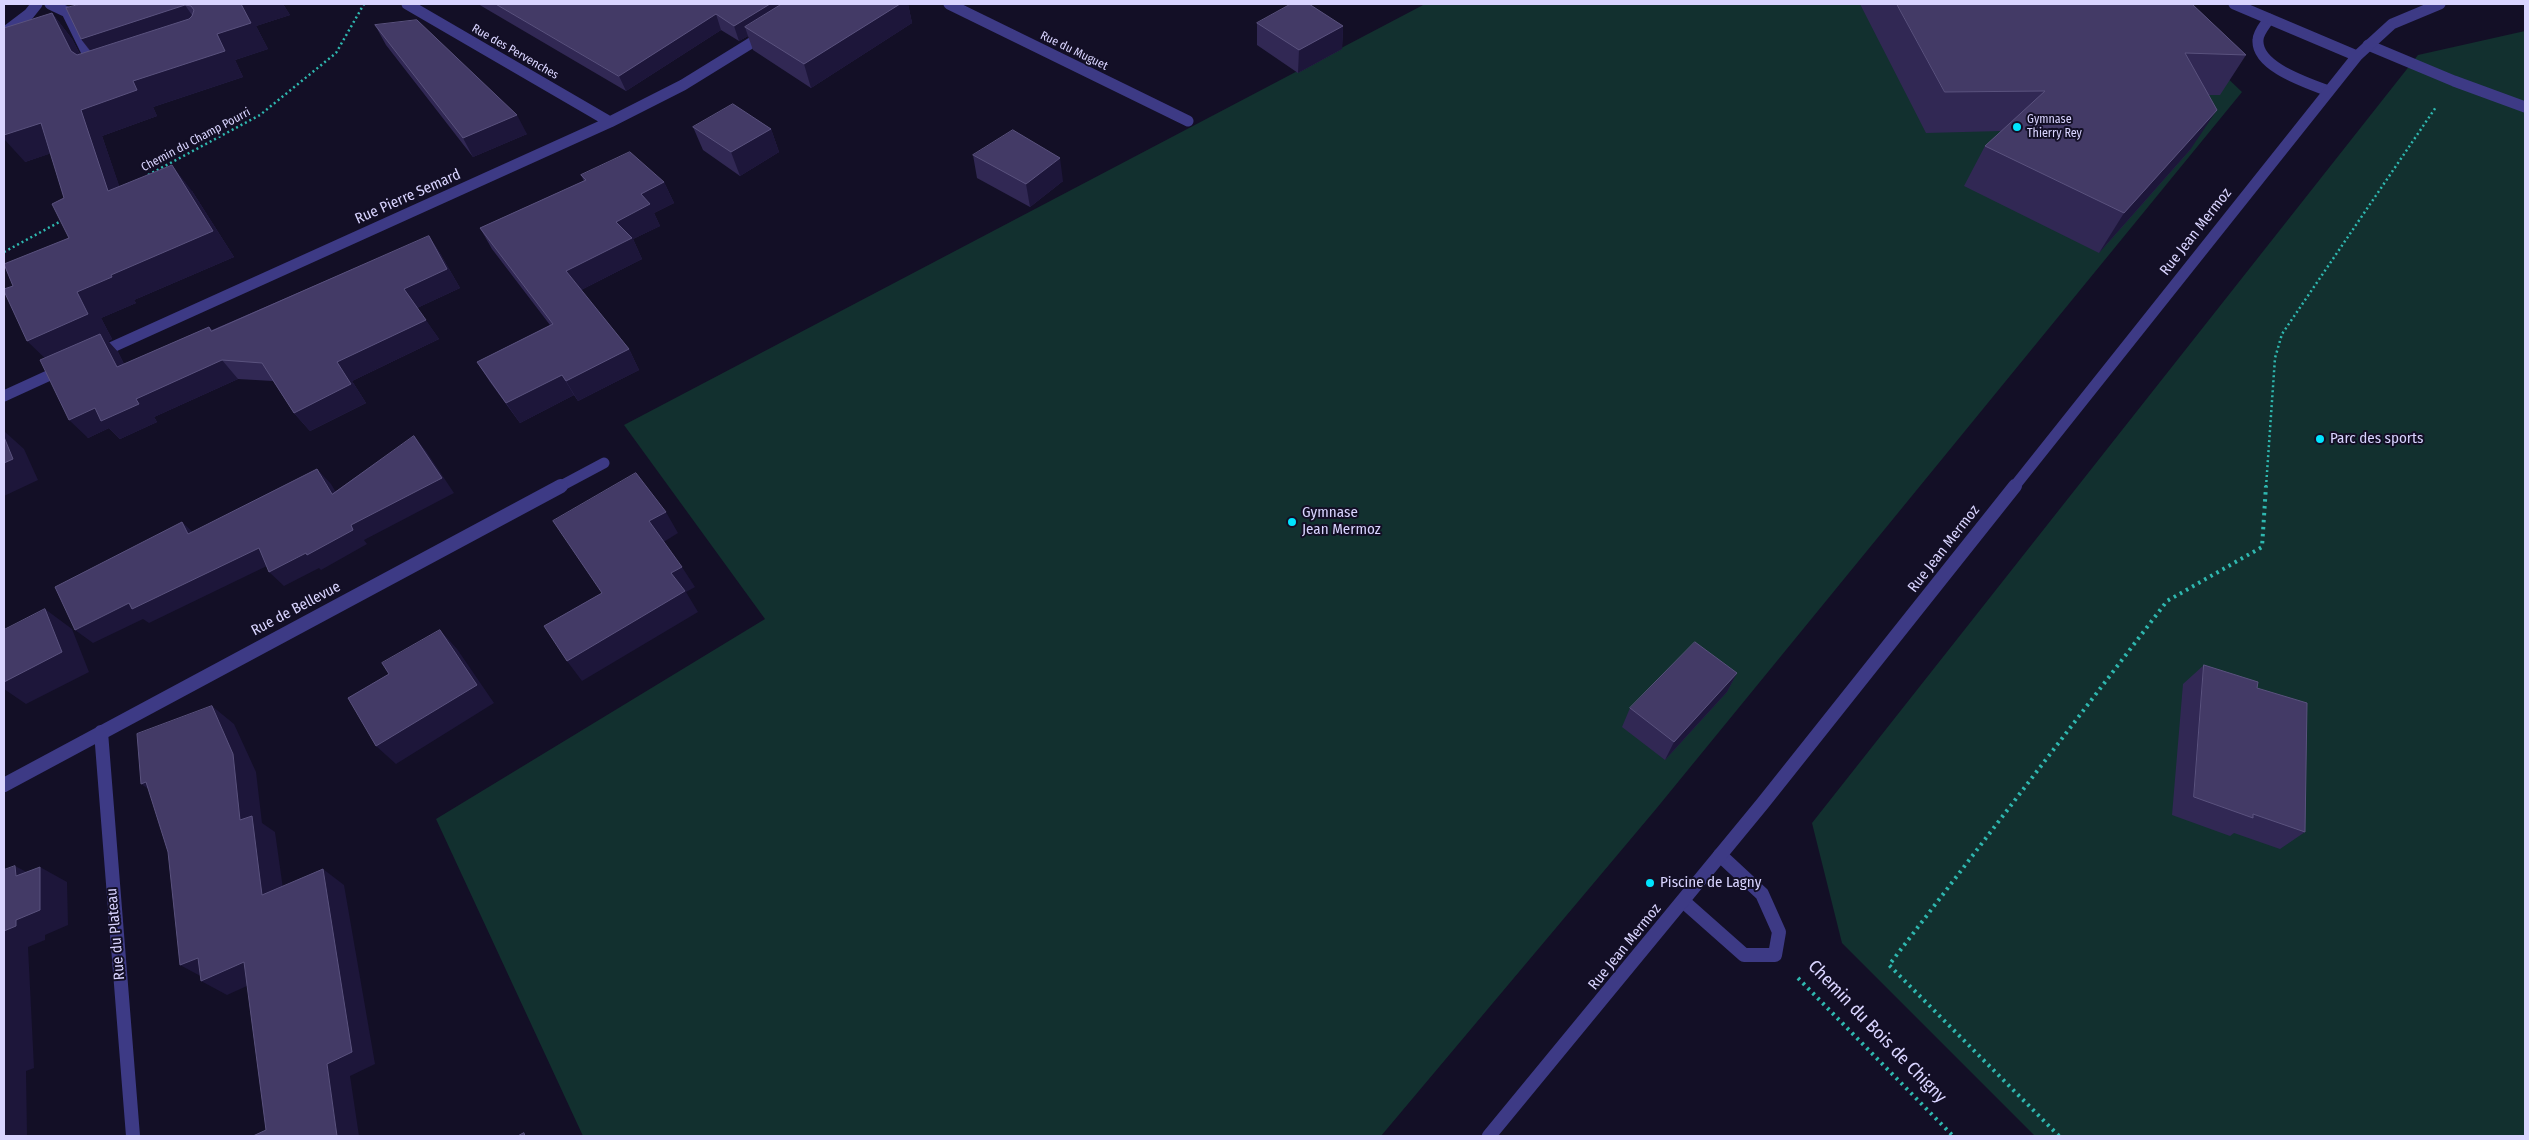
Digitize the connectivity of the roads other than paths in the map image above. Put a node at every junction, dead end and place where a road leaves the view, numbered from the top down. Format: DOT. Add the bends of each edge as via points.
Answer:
graph roads {
  1 [pos="37,4"];
  2 [pos="50,4"];
  3 [pos="407,4"];
  4 [pos="949,4"];
  5 [pos="2234,4"];
  6 [pos="2440,4"];
  7 [pos="2269,19"];
  8 [pos="773,29"];
  9 [pos="4,33"];
  10 [pos="2368,45"];
  11 [pos="2356,56"];
  12 [pos="98,74"];
  13 [pos="2328,91"];
  14 [pos="2525,107"];
  15 [pos="610,122"];
  16 [pos="1188,122"];
  17 [pos="4,396"];
  18 [pos="604,463"];
  19 [pos="101,732"];
  20 [pos="4,785"];
  21 [pos="1720,856"];
  22 [pos="1683,901"];
  23 [pos="133,1136"];
  24 [pos="1489,1136"];
  1 -- 9 [label="street"];
  2 -- 12 [label="street" via="67,12"];
  3 -- 15 [label="street, Rue des Pervenches"];
  4 -- 16 [label="street, Rue du Muguet"];
  5 -- 7 [label="street"];
  6 -- 10 [label="street, Rue Jean Mermoz" via="2392,24"];
  7 -- 11 [label="street"];
  7 -- 13 [label="street" via="2258,39 2261,53 2285,74"];
  8 -- 15 [label="street, Rue Pierre Semard" via="683,84"];
  10 -- 11 [label="street, Rue Jean Mermoz"];
  10 -- 14 [label="street"];
  11 -- 13 [label="street, Rue Jean Mermoz"];
  13 -- 21 [label="street, Rue Jean Mermoz"];
  15 -- 17 [label="street, Rue Pierre Semard"];
  18 -- 19 [label="street, Rue de Bellevue"];
  19 -- 20 [label="street, Rue de Bellevue"];
  19 -- 23 [label="street, Rue du Plateau"];
  21 -- 22 [label="street, Rue Jean Mermoz"];
  21 -- 22 [label="street" via="1762,894 1779,932 1775,955 1744,955"];
  22 -- 24 [label="street, Rue Jean Mermoz"];
}
